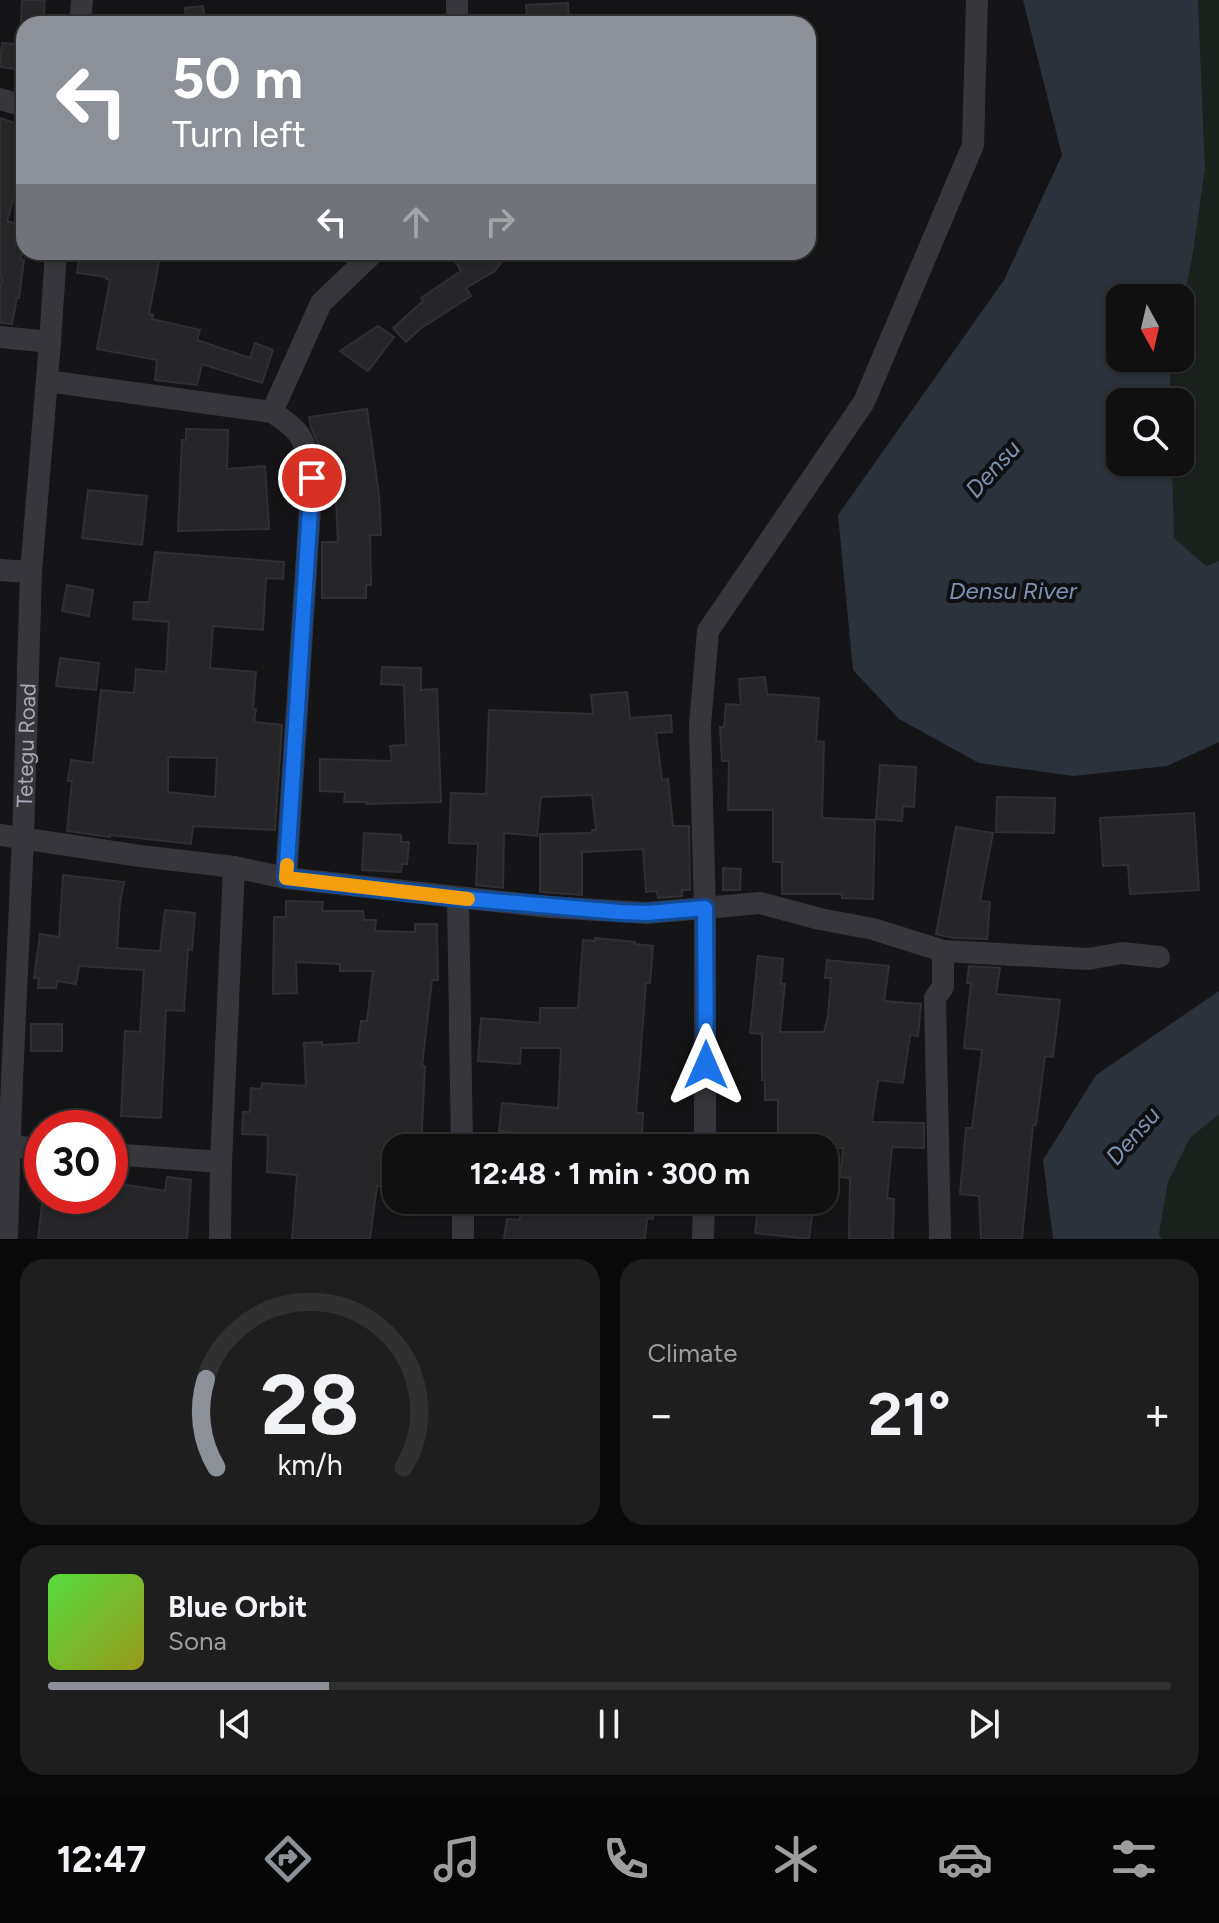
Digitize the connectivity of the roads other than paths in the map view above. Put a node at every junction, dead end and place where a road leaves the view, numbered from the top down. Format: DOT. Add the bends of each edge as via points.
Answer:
graph roads {
  1 [pos="977,0"];
  2 [pos="55,260"];
  3 [pos="366,260"];
  4 [pos="0,337"];
  5 [pos="50,342"];
  6 [pos="47,381"];
  7 [pos="272,412"];
  8 [pos="0,570"];
  9 [pos="31,572"];
  10 [pos="0,835"];
  11 [pos="23,838"];
  12 [pos="234,867"];
  13 [pos="286,878"];
  14 [pos="458,898"];
  15 [pos="705,908"];
  16 [pos="10,931"];
  17 [pos="943,951"];
  18 [pos="1159,957"];
  19 [pos="6,1102"];
  20 [pos="462,1134"];
  21 [pos="705,1134"];
  22 [pos="10,1146"];
  23 [pos="24,1147"];
  24 [pos="128,1155"];
  25 [pos="221,1162"];
  26 [pos="463,1214"];
  27 [pos="704,1214"];
  28 [pos="7,1239"];
  29 [pos="220,1239"];
  30 [pos="463,1239"];
  31 [pos="703,1239"];
  32 [pos="940,1239"];
  1 -- 15 [label="street" via="973,145 864,402 708,631 700,725"];
  2 -- 5 [label="street, Tetegu Road"];
  3 -- 7 [label="street" via="321,303"];
  4 -- 5 [label="street"];
  5 -- 6 [label="street, Tetegu Road"];
  6 -- 7 [label="street"];
  6 -- 9 [label="street, Tetegu Road"];
  7 -- 13 [label="street" via="293,425 305,445 312,478"];
  8 -- 9 [label="street"];
  9 -- 11 [label="street, Tetegu Road"];
  10 -- 11 [label="street"];
  11 -- 12 [label="street"];
  11 -- 16 [label="street, Tetegu Road"];
  12 -- 13 [label="street"];
  12 -- 25 [label="street"];
  13 -- 14 [label="street"];
  14 -- 15 [label="street" via="620,912"];
  14 -- 20 [label="street"];
  15 -- 17 [label="street" via="760,903"];
  15 -- 21 [label="street"];
  16 -- 19 [label="street, Tetegu Road"];
  17 -- 18 [label="street"];
  17 -- 32 [label="street" via="943,987 935,998"];
  19 -- 22 [label="street, Tetegu Road"];
  22 -- 23 [label="street"];
  22 -- 28 [label="street, Tetegu Road"];
  24 -- 25 [label="street"];
  25 -- 29 [label="street"];
  26 -- 30 [label="street"];
  27 -- 31 [label="street"];
}
